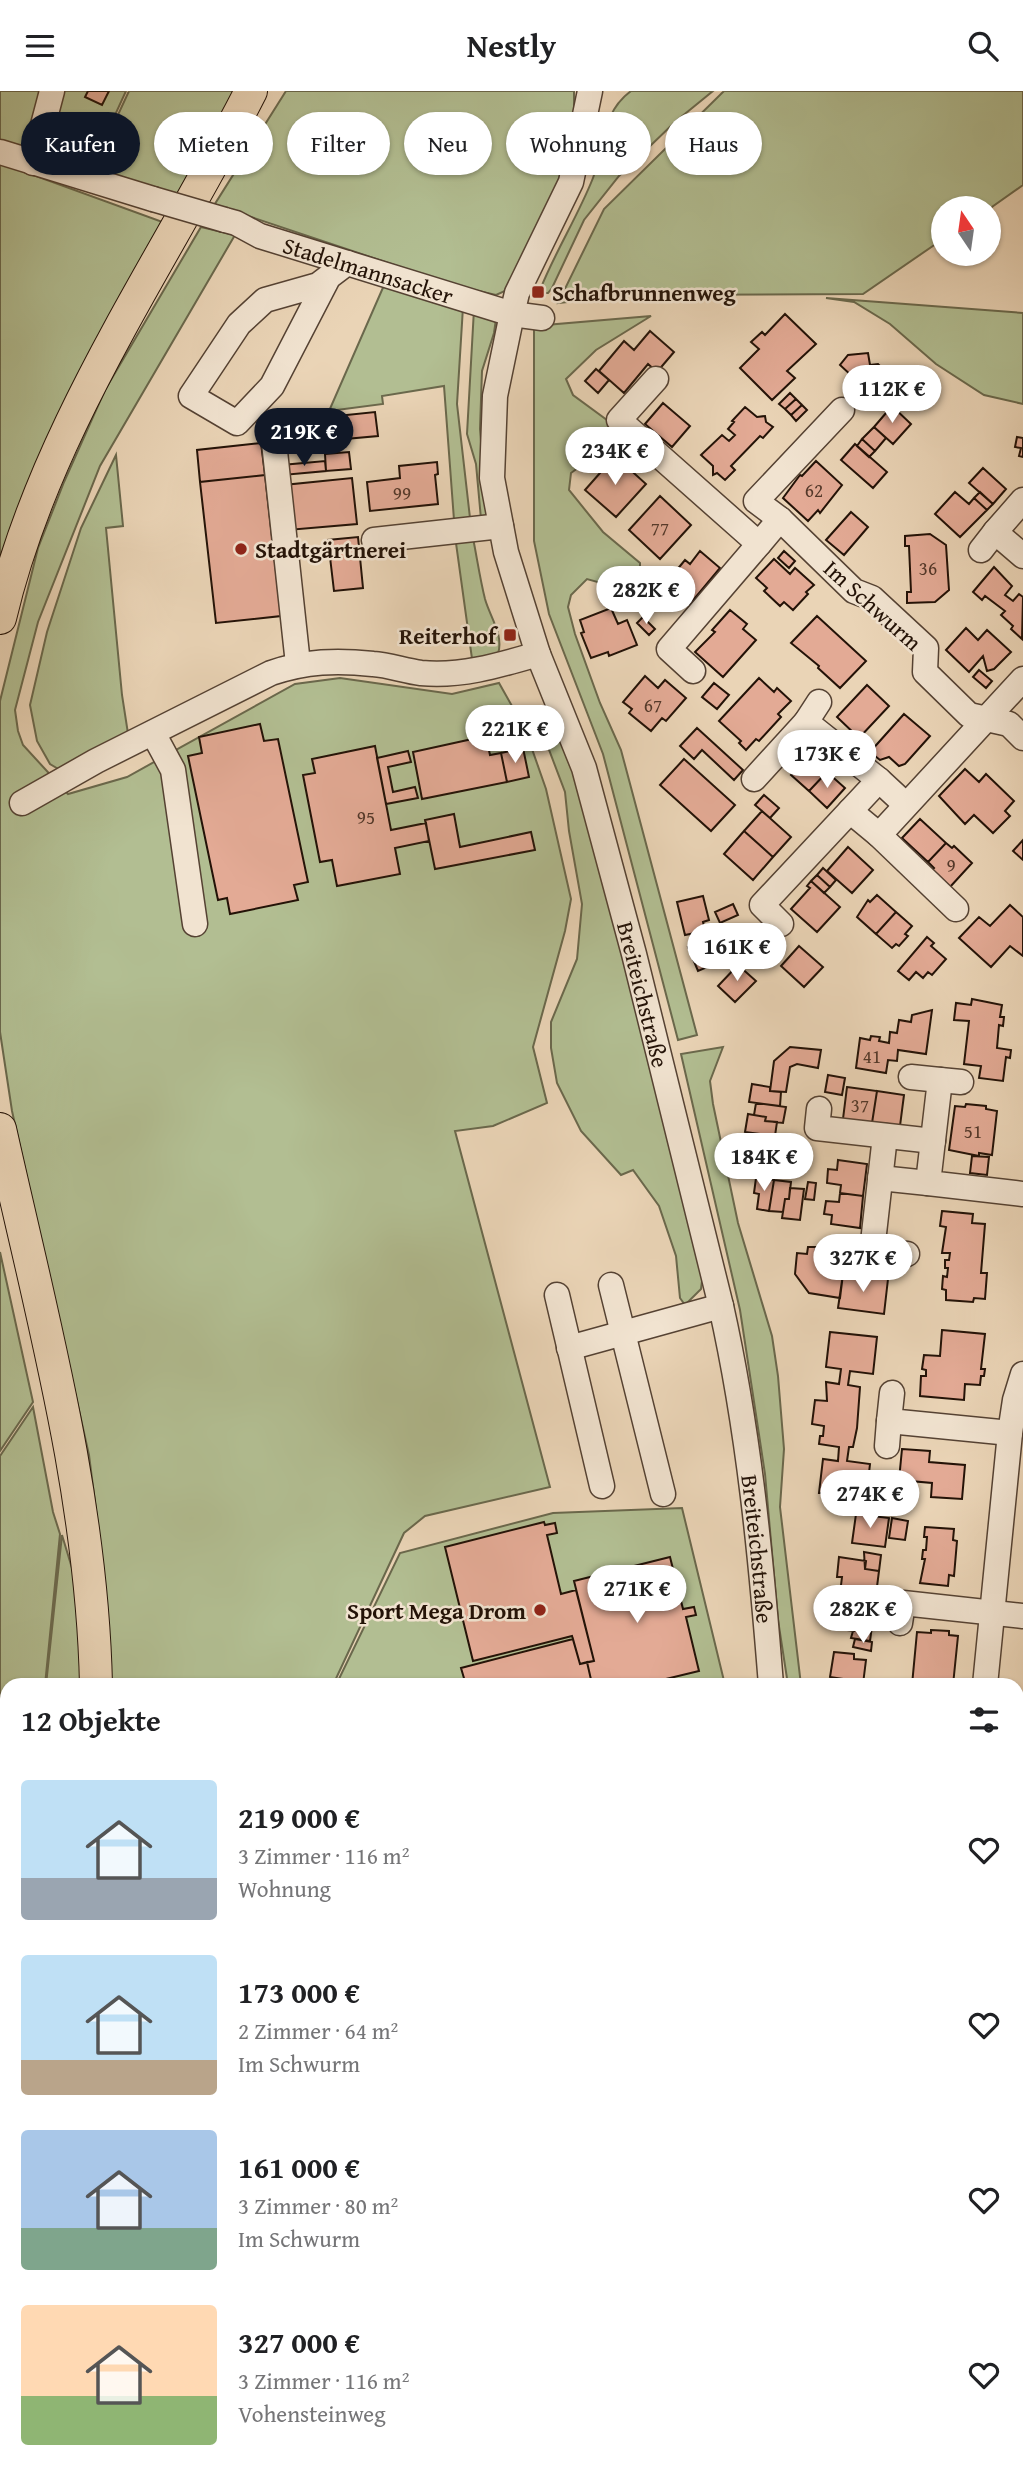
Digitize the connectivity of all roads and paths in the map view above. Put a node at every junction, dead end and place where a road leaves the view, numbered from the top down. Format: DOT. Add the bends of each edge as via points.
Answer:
graph roads {
  1 [pos="52,91"];
  2 [pos="251,91"];
  3 [pos="590,91"];
  4 [pos="46,112"];
  5 [pos="0,152"];
  6 [pos="21,159"];
  7 [pos="73,175"];
  8 [pos="338,271"];
  9 [pos="512,314"];
  10 [pos="542,318"];
  11 [pos="656,379"];
  12 [pos="842,410"];
  13 [pos="273,433"];
  14 [pos="1023,500"];
  15 [pos="756,501"];
  16 [pos="780,519"];
  17 [pos="734,522"];
  18 [pos="501,526"];
  19 [pos="374,540"];
  20 [pos="760,544"];
  21 [pos="1023,556"];
  22 [pos="0,618"];
  23 [pos="538,654"];
  24 [pos="298,664"];
  25 [pos="693,671"];
  26 [pos="1023,679"];
  27 [pos="986,719"];
  28 [pos="153,733"];
  29 [pos="1023,738"];
  30 [pos="754,779"];
  31 [pos="879,780"];
  32 [pos="22,803"];
  33 [pos="906,805"];
  34 [pos="850,811"];
  35 [pos="879,835"];
  36 [pos="956,909"];
  37 [pos="195,924"];
  38 [pos="781,924"];
  39 [pos="911,1077"];
  40 [pos="817,1128"];
  41 [pos="0,1129"];
  42 [pos="885,1136"];
  43 [pos="933,1141"];
  44 [pos="880,1178"];
  45 [pos="928,1184"];
  46 [pos="1023,1194"];
  47 [pos="907,1254"];
  48 [pos="611,1285"];
  49 [pos="557,1295"];
  50 [pos="720,1306"];
  51 [pos="622,1333"];
  52 [pos="569,1348"];
  53 [pos="1023,1374"];
  54 [pos="892,1393"];
  55 [pos="1010,1433"];
  56 [pos="602,1486"];
  57 [pos="663,1494"];
  58 [pos="902,1605"];
  59 [pos="993,1614"];
  60 [pos="1023,1616"];
  61 [pos="96,1678"];
  62 [pos="770,1678"];
  63 [pos="986,1678"];
  1 -- 4 [label="street"];
  2 -- 22 [label="main road" via="65,435 23,534"];
  3 -- 9 [label="street, Breiteichstraße" via="571,182 517,293"];
  5 -- 6 [label="street"];
  7 -- 8 [label="street, Stadelmannsacker, bridge" via="236,223"];
  8 -- 8 [label="street" via="318,285 265,300 239,324 191,395 237,423 272,386"];
  8 -- 9 [label="street, Stadelmannsacker"];
  9 -- 10 [label="street"];
  9 -- 18 [label="street, Breiteichstraße" via="495,396 492,478"];
  11 -- 17 [label="street" via="619,420"];
  12 -- 15 [label="street"];
  13 -- 24 [label="street"];
  14 -- 21 [label="street" via="988,541"];
  15 -- 16 [label="street, Im Schwurm"];
  15 -- 17 [label="street"];
  16 -- 20 [label="street"];
  16 -- 27 [label="street, Im Schwurm" via="854,591 872,598 926,648 925,671 969,715"];
  17 -- 20 [label="street"];
  18 -- 19 [label="street"];
  18 -- 23 [label="street, Breiteichstraße"];
  20 -- 25 [label="street" via="669,649"];
  23 -- 24 [label="street" via="463,673 421,673 330,661"];
  23 -- 50 [label="street, Breiteichstraße" via="584,768"];
  24 -- 28 [label="street"];
  26 -- 27 [label="street"];
  27 -- 29 [label="street, Im Schwurm" via="1009,724"];
  27 -- 33 [label="street"];
  28 -- 32 [label="street"];
  28 -- 37 [label="street" via="173,771"];
  30 -- 31 [label="street" via="813,712"];
  31 -- 33 [label="street"];
  31 -- 34 [label="street"];
  33 -- 35 [label="street"];
  34 -- 35 [label="street"];
  34 -- 38 [label="street" via="756,898"];
  35 -- 36 [label="street"];
  39 -- 43 [label="street" via="950,1081"];
  40 -- 42 [label="street"];
  41 -- 61 [label="main road" via="44,1317 79,1500 91,1581"];
  42 -- 43 [label="street"];
  42 -- 44 [label="street"];
  43 -- 45 [label="street"];
  44 -- 45 [label="street"];
  44 -- 47 [label="street" via="862,1249"];
  45 -- 46 [label="street"];
  48 -- 51 [label="street"];
  49 -- 52 [label="street"];
  50 -- 51 [label="street"];
  50 -- 62 [label="street, Breiteichstraße" via="732,1354 759,1534"];
  51 -- 52 [label="street"];
  51 -- 57 [label="street"];
  52 -- 56 [label="street"];
  53 -- 55 [label="street"];
  54 -- 55 [label="street" via="888,1433"];
  55 -- 59 [label="street"];
  58 -- 59 [label="street"];
  59 -- 60 [label="street"];
  59 -- 63 [label="street"];
}
